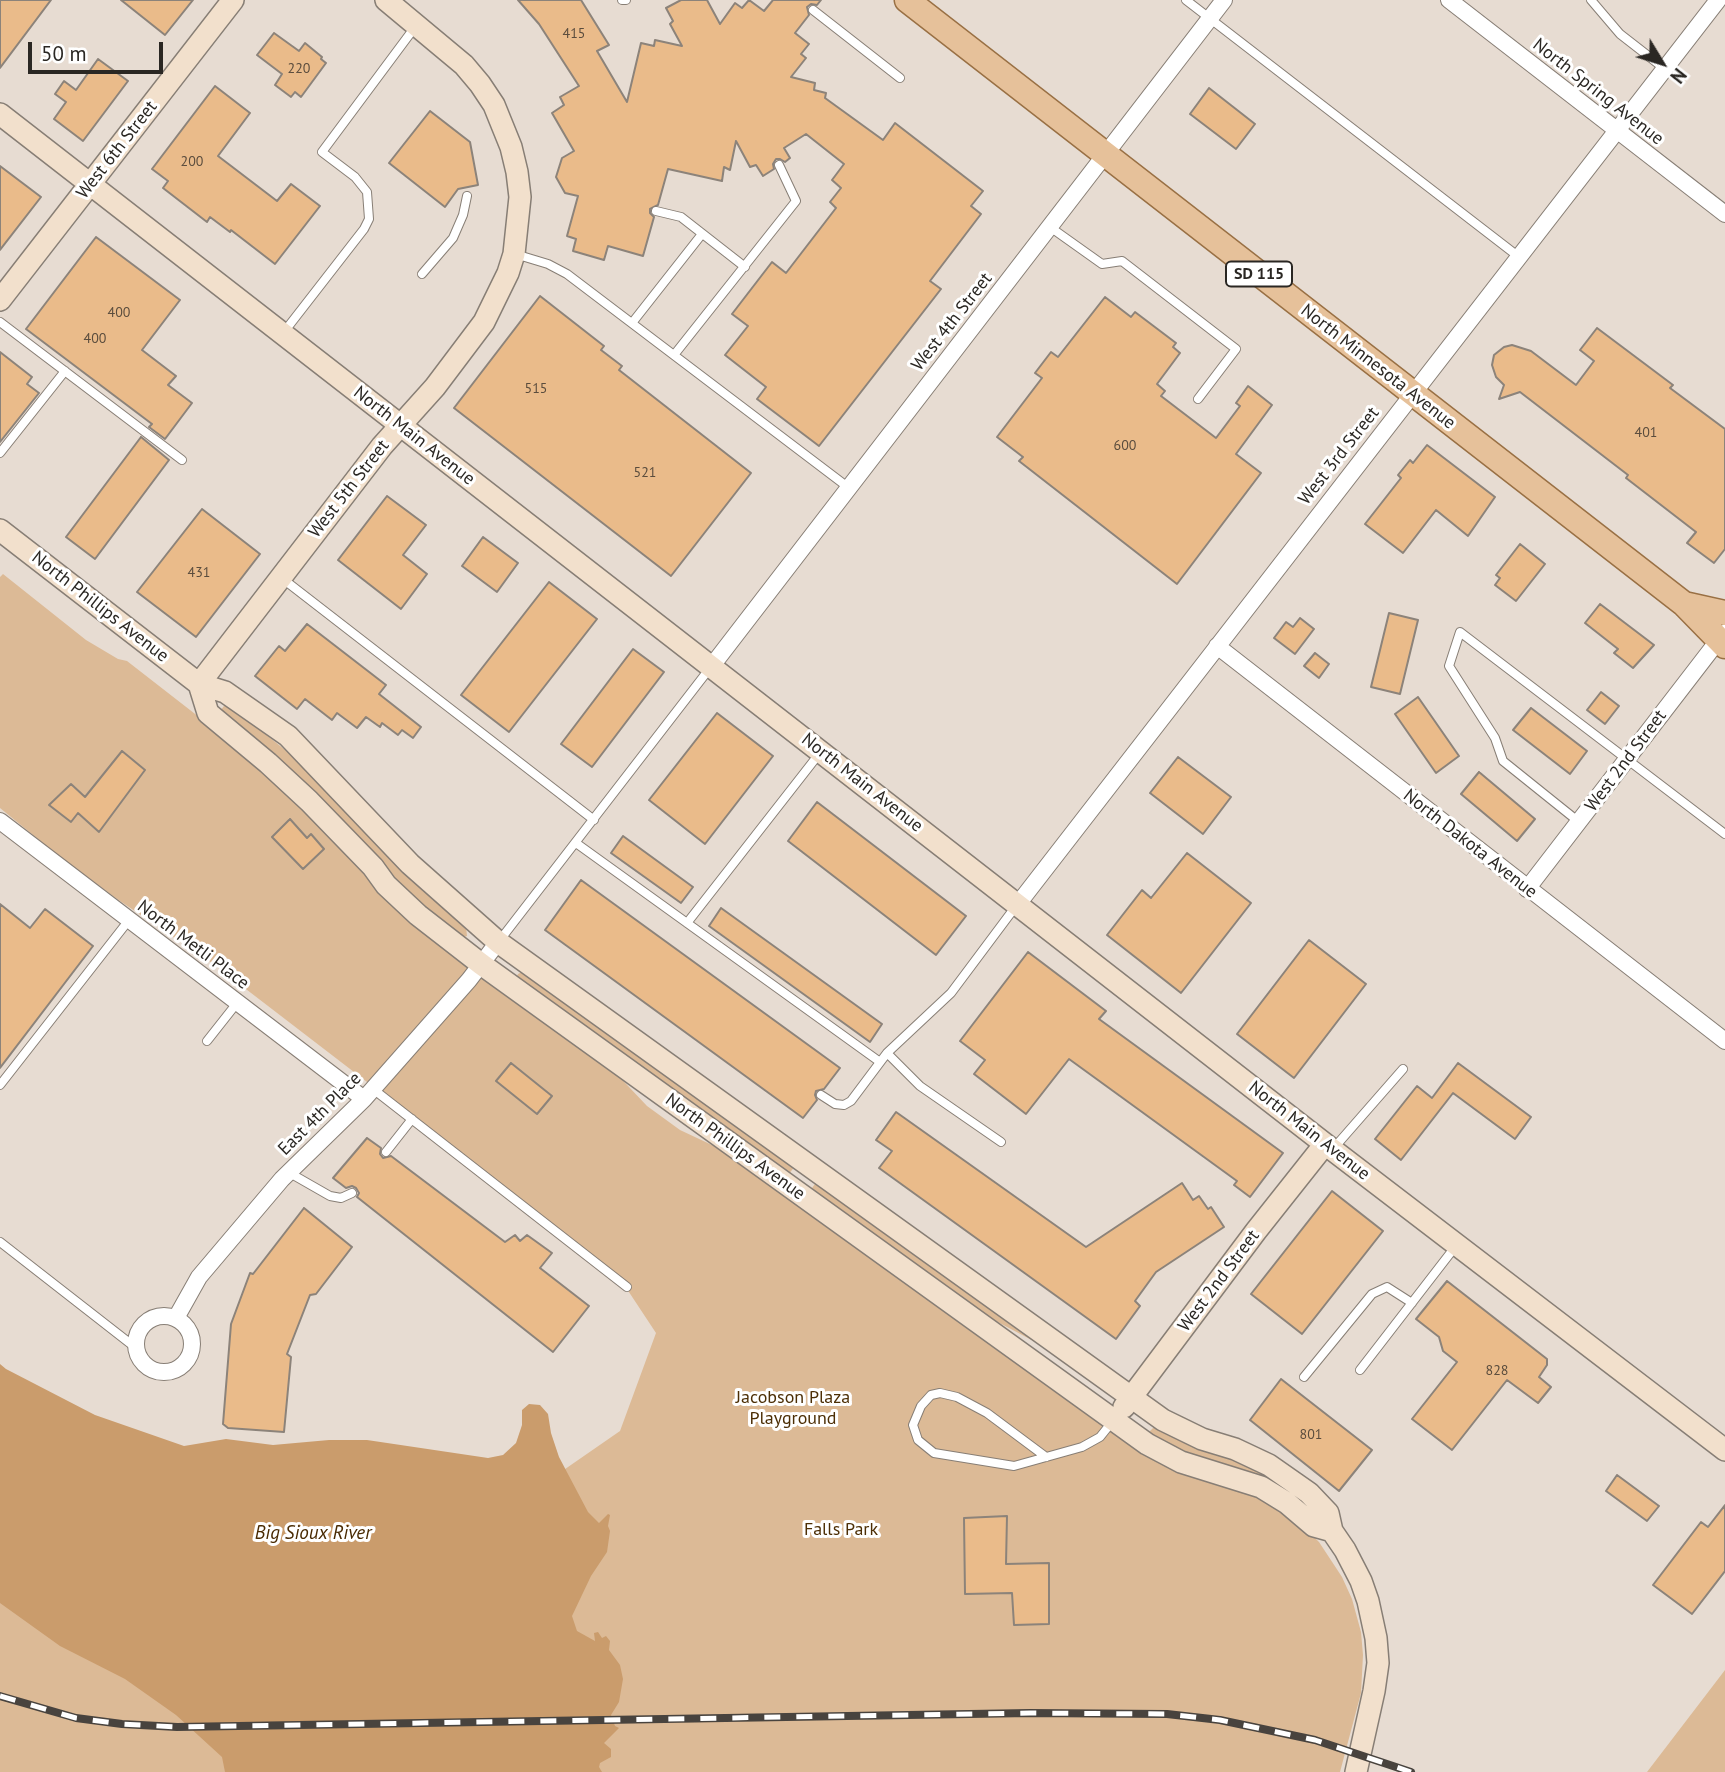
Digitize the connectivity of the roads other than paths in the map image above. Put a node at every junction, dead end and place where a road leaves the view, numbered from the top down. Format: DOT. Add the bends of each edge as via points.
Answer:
graph roads {
  1 [pos="233,0"];
  2 [pos="386,0"];
  3 [pos="907,0"];
  4 [pos="1186,0"];
  5 [pos="1224,0"];
  6 [pos="1448,0"];
  7 [pos="1591,0"];
  8 [pos="1718,0"];
  9 [pos="1725,6"];
  10 [pos="813,10"];
  11 [pos="1210,19"];
  12 [pos="417,25"];
  13 [pos="1665,69"];
  14 [pos="900,78"];
  15 [pos="0,114"];
  16 [pos="1617,131"];
  17 [pos="1105,154"];
  18 [pos="779,165"];
  19 [pos="90,184"];
  20 [pos="467,196"];
  21 [pos="656,211"];
  22 [pos="1725,214"];
  23 [pos="1050,227"];
  24 [pos="702,234"];
  25 [pos="514,254"];
  26 [pos="1519,257"];
  27 [pos="745,267"];
  28 [pos="422,274"];
  29 [pos="0,300"];
  30 [pos="0,322"];
  31 [pos="632,323"];
  32 [pos="282,334"];
  33 [pos="674,355"];
  34 [pos="65,371"];
  35 [pos="1412,393"];
  36 [pos="1198,398"];
  37 [pos="400,425"];
  38 [pos="0,453"];
  39 [pos="182,460"];
  40 [pos="849,488"];
  41 [pos="0,530"];
  42 [pos="281,577"];
  43 [pos="1684,604"];
  44 [pos="1725,612"];
  45 [pos="1723,640"];
  46 [pos="1217,646"];
  47 [pos="711,667"];
  48 [pos="199,684"];
  49 [pos="821,752"];
  50 [pos="1627,759"];
  51 [pos="594,820"];
  52 [pos="0,821"];
  53 [pos="1579,822"];
  54 [pos="1725,834"];
  55 [pos="576,843"];
  56 [pos="1527,889"];
  57 [pos="1018,904"];
  58 [pos="130,920"];
  59 [pos="687,923"];
  60 [pos="498,942"];
  61 [pos="481,964"];
  62 [pos="237,1003"];
  63 [pos="207,1041"];
  64 [pos="1725,1041"];
  65 [pos="887,1053"];
  66 [pos="880,1062"];
  67 [pos="1403,1069"];
  68 [pos="0,1085"];
  69 [pos="369,1094"];
  70 [pos="821,1095"];
  71 [pos="412,1119"];
  72 [pos="1000,1142"];
  73 [pos="1329,1147"];
  74 [pos="386,1152"];
  75 [pos="288,1172"];
  76 [pos="352,1193"];
  77 [pos="0,1242"];
  78 [pos="1456,1244"];
  79 [pos="627,1287"];
  80 [pos="1412,1303"];
  81 [pos="176,1318"];
  82 [pos="136,1348"];
  83 [pos="1360,1370"];
  84 [pos="1304,1377"];
  85 [pos="1131,1397"];
  86 [pos="1114,1420"];
  87 [pos="1725,1450"];
  88 [pos="1046,1457"];
  89 [pos="1332,1531"];
  90 [pos="1356,1772"];
  1 -- 19 [label="street, West 6th Street"];
  2 -- 12 [label="street"];
  3 -- 17 [label="main road, North Minnesota Avenue / SD 115"];
  4 -- 11 [label="lane"];
  5 -- 11 [label="street, West 4th Street"];
  6 -- 16 [label="street, North Spring Avenue"];
  7 -- 13 [label="lane" via="1620,34"];
  8 -- 9 [label="lane"];
  8 -- 13 [label="street, West 3rd Street"];
  10 -- 14 [label="lane"];
  11 -- 17 [label="street, West 4th Street"];
  11 -- 26 [label="lane"];
  12 -- 25 [label="street, West 5th Street" via="464,65 503,123 520,197"];
  12 -- 32 [label="lane" via="322,152 368,192 369,219"];
  13 -- 16 [label="street, West 3rd Street"];
  15 -- 19 [label="street, North Main Avenue"];
  16 -- 22 [label="street, North Spring Avenue"];
  16 -- 26 [label="street, West 3rd Street"];
  17 -- 23 [label="street, West 4th Street"];
  17 -- 35 [label="main road, North Minnesota Avenue / SD 115"];
  18 -- 27 [label="lane" via="796,201"];
  19 -- 29 [label="street, West 6th Street"];
  19 -- 32 [label="street, North Main Avenue"];
  20 -- 28 [label="lane" via="453,239"];
  21 -- 24 [label="lane" via="681,218"];
  23 -- 36 [label="lane" via="1102,264 1122,261 1236,349"];
  23 -- 40 [label="street, West 4th Street"];
  24 -- 27 [label="lane"];
  24 -- 31 [label="lane"];
  25 -- 31 [label="lane" via="566,274"];
  25 -- 37 [label="street, West 5th Street" via="484,322"];
  26 -- 35 [label="street, West 3rd Street"];
  27 -- 33 [label="lane"];
  30 -- 34 [label="lane"];
  31 -- 33 [label="lane"];
  32 -- 37 [label="street, North Main Avenue"];
  33 -- 40 [label="lane"];
  34 -- 38 [label="lane"];
  34 -- 39 [label="lane"];
  35 -- 43 [label="main road, North Minnesota Avenue / SD 115"];
  35 -- 46 [label="street, West 3rd Street"];
  37 -- 42 [label="street, West 5th Street"];
  37 -- 47 [label="street, North Main Avenue"];
  40 -- 47 [label="street, West 4th Street"];
  41 -- 48 [label="street, North Phillips Avenue"];
  42 -- 48 [label="street, West 5th Street"];
  42 -- 51 [label="lane"];
  43 -- 44 [label="main road, North Minnesota Avenue / SD 115"];
  43 -- 45 [label="main road, North Minnesota Avenue / SD 115"];
  45 -- 50 [label="street, West 2nd Street"];
  46 -- 56 [label="street, North Dakota Avenue"];
  46 -- 57 [label="street, West 3rd Street"];
  47 -- 49 [label="street, North Main Avenue"];
  47 -- 51 [label="lane"];
  48 -- 60 [label="street, North Phillips Avenue" via="225,691 288,736 410,864"];
  48 -- 61 [label="street, North Phillips Avenue" via="208,713 309,801 418,915"];
  49 -- 57 [label="street, North Main Avenue"];
  49 -- 59 [label="lane"];
  50 -- 53 [label="street, West 2nd Street"];
  50 -- 53 [label="lane" via="1460,632 1449,666 1495,738 1503,761"];
  50 -- 54 [label="lane"];
  51 -- 55 [label="lane"];
  52 -- 58 [label="street, North Metli Place"];
  53 -- 56 [label="street, West 2nd Street"];
  55 -- 59 [label="lane"];
  55 -- 60 [label="lane"];
  56 -- 64 [label="street, North Dakota Avenue"];
  57 -- 65 [label="lane" via="951,993"];
  57 -- 73 [label="street, North Main Avenue"];
  58 -- 62 [label="street, North Metli Place"];
  58 -- 68 [label="lane"];
  59 -- 66 [label="lane"];
  60 -- 61 [label="street, East 4th Place"];
  60 -- 85 [label="street, North Phillips Avenue"];
  61 -- 69 [label="street, East 4th Place"];
  61 -- 86 [label="street, North Phillips Avenue"];
  62 -- 63 [label="lane"];
  62 -- 69 [label="street, North Metli Place"];
  65 -- 66 [label="lane"];
  65 -- 72 [label="lane" via="920,1086"];
  66 -- 70 [label="lane" via="844,1105"];
  67 -- 73 [label="lane"];
  69 -- 71 [label="lane"];
  69 -- 75 [label="street, East 4th Place"];
  71 -- 74 [label="lane"];
  71 -- 79 [label="lane"];
  73 -- 78 [label="street, North Main Avenue"];
  73 -- 85 [label="street, West 2nd Street" via="1256,1230"];
  75 -- 76 [label="lane" via="330,1196"];
  75 -- 81 [label="street, East 4th Place" via="199,1277"];
  77 -- 82 [label="lane"];
  78 -- 80 [label="lane"];
  78 -- 87 [label="street, North Main Avenue"];
  80 -- 83 [label="lane"];
  80 -- 84 [label="lane" via="1387,1287 1372,1293"];
  81 -- 82 [label="street" via="160,1316 144,1324"];
  81 -- 82 [label="street" via="190,1331 192,1341 181,1366 172,1371 153,1370"];
  85 -- 86 [label="street, West 2nd Street"];
  85 -- 89 [label="street, North Phillips Avenue" via="1181,1430 1236,1449 1279,1471 1328,1513"];
  86 -- 88 [label="lane" via="1100,1437 1082,1447"];
  86 -- 89 [label="street, North Phillips Avenue" via="1170,1458 1261,1487 1314,1526"];
  88 -- 88 [label="lane" via="1013,1466 934,1454 918,1440 913,1425 932,1395 957,1397 988,1413"];
  89 -- 90 [label="street, North Phillips Avenue" via="1361,1581 1376,1638 1374,1691"];
}
